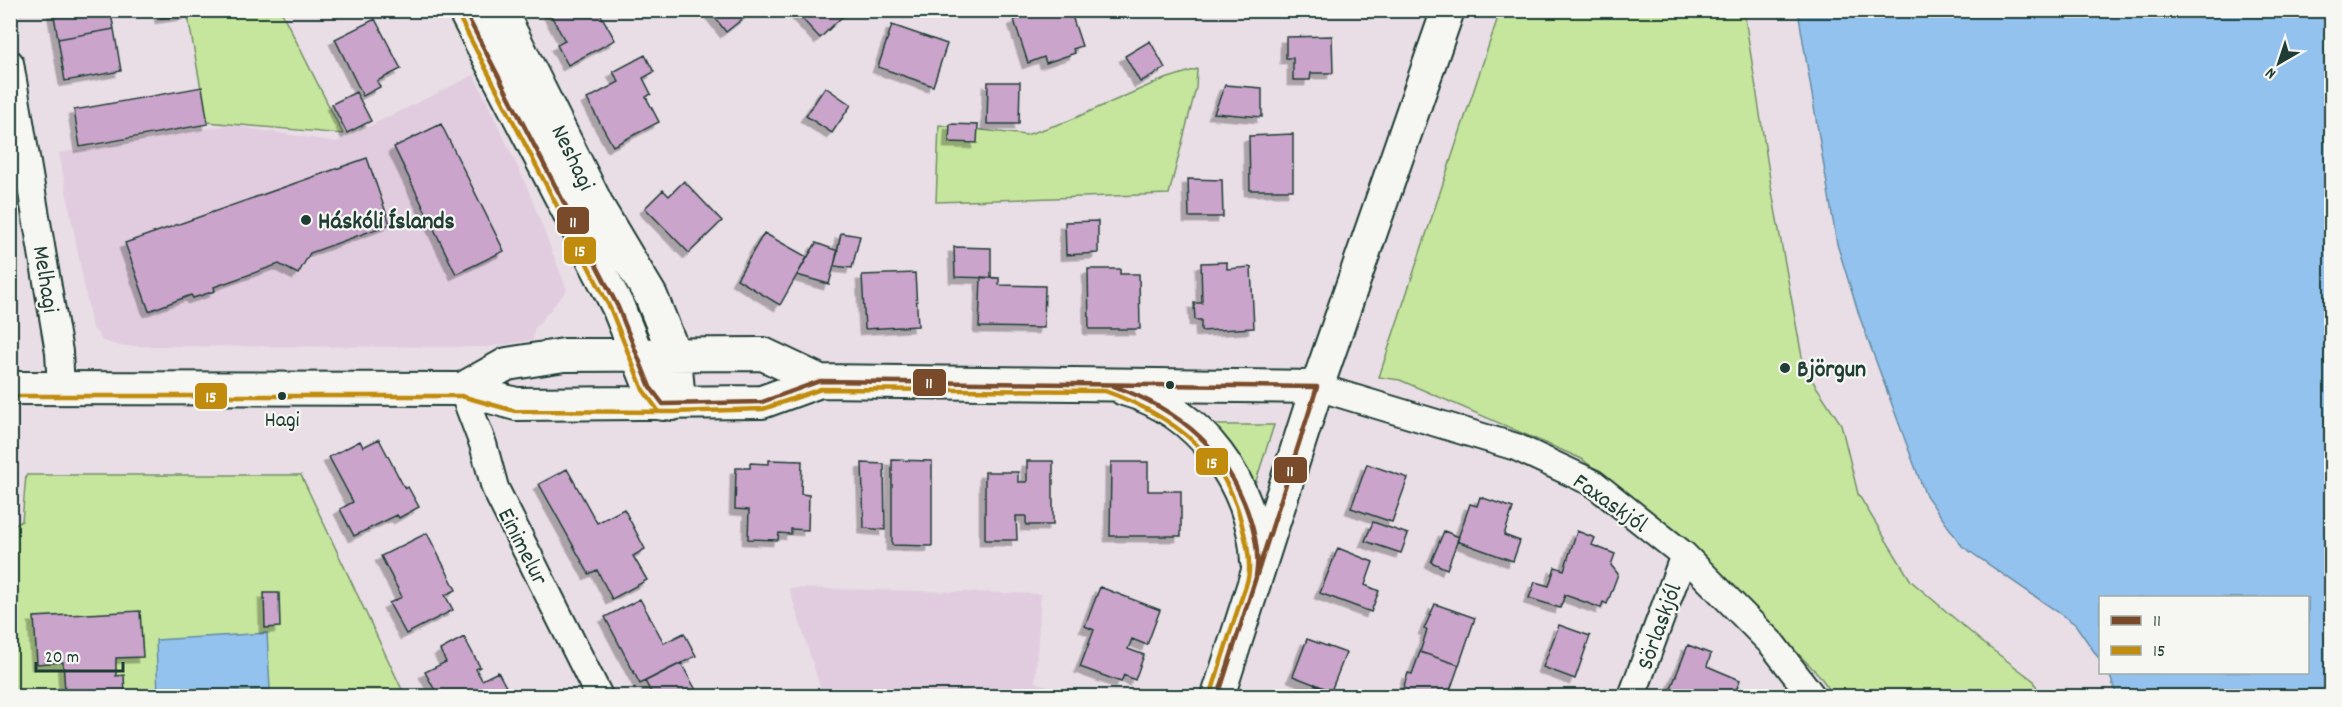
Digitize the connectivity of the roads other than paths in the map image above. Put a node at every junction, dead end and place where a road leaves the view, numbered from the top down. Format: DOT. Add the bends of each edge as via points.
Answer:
graph roads {
  1 [pos="464,10"];
  2 [pos="500,10"];
  3 [pos="1448,10"];
  4 [pos="10,63"];
  5 [pos="637,356"];
  6 [pos="675,356"];
  7 [pos="820,381"];
  8 [pos="1106,384"];
  9 [pos="1317,387"];
  10 [pos="10,388"];
  11 [pos="61,388"];
  12 [pos="462,389"];
  13 [pos="668,404"];
  14 [pos="1684,555"];
  15 [pos="1257,573"];
  16 [pos="600,696"];
  17 [pos="1218,696"];
  18 [pos="1632,696"];
  19 [pos="1812,696"];
  1 -- 5 [label="street, Neshagi" via="618,307"];
  2 -- 6 [label="street, Neshagi" via="599,209 651,296"];
  3 -- 9 [label="street"];
  4 -- 11 [label="street, Melhagi" via="59,352"];
  5 -- 6 [label="street"];
  5 -- 12 [label="street" via="564,355 507,364"];
  5 -- 13 [label="street, Neshagi" via="650,387"];
  6 -- 7 [label="street" via="763,354"];
  6 -- 13 [label="street, Neshagi" via="678,391"];
  7 -- 8 [label="street"];
  7 -- 13 [label="street" via="762,402"];
  8 -- 9 [label="street"];
  8 -- 15 [label="street" via="1160,405 1185,421 1220,456 1248,512"];
  9 -- 14 [label="street, Faxaskjól" via="1516,447 1593,483"];
  9 -- 15 [label="street"];
  10 -- 11 [label="street"];
  11 -- 12 [label="street"];
  12 -- 13 [label="street" via="516,404"];
  12 -- 16 [label="street, Einimelur" via="495,488"];
  14 -- 18 [label="street, Sörlaskjól"];
  14 -- 19 [label="street, Faxaskjól" via="1772,644"];
  15 -- 17 [label="street"];
}
